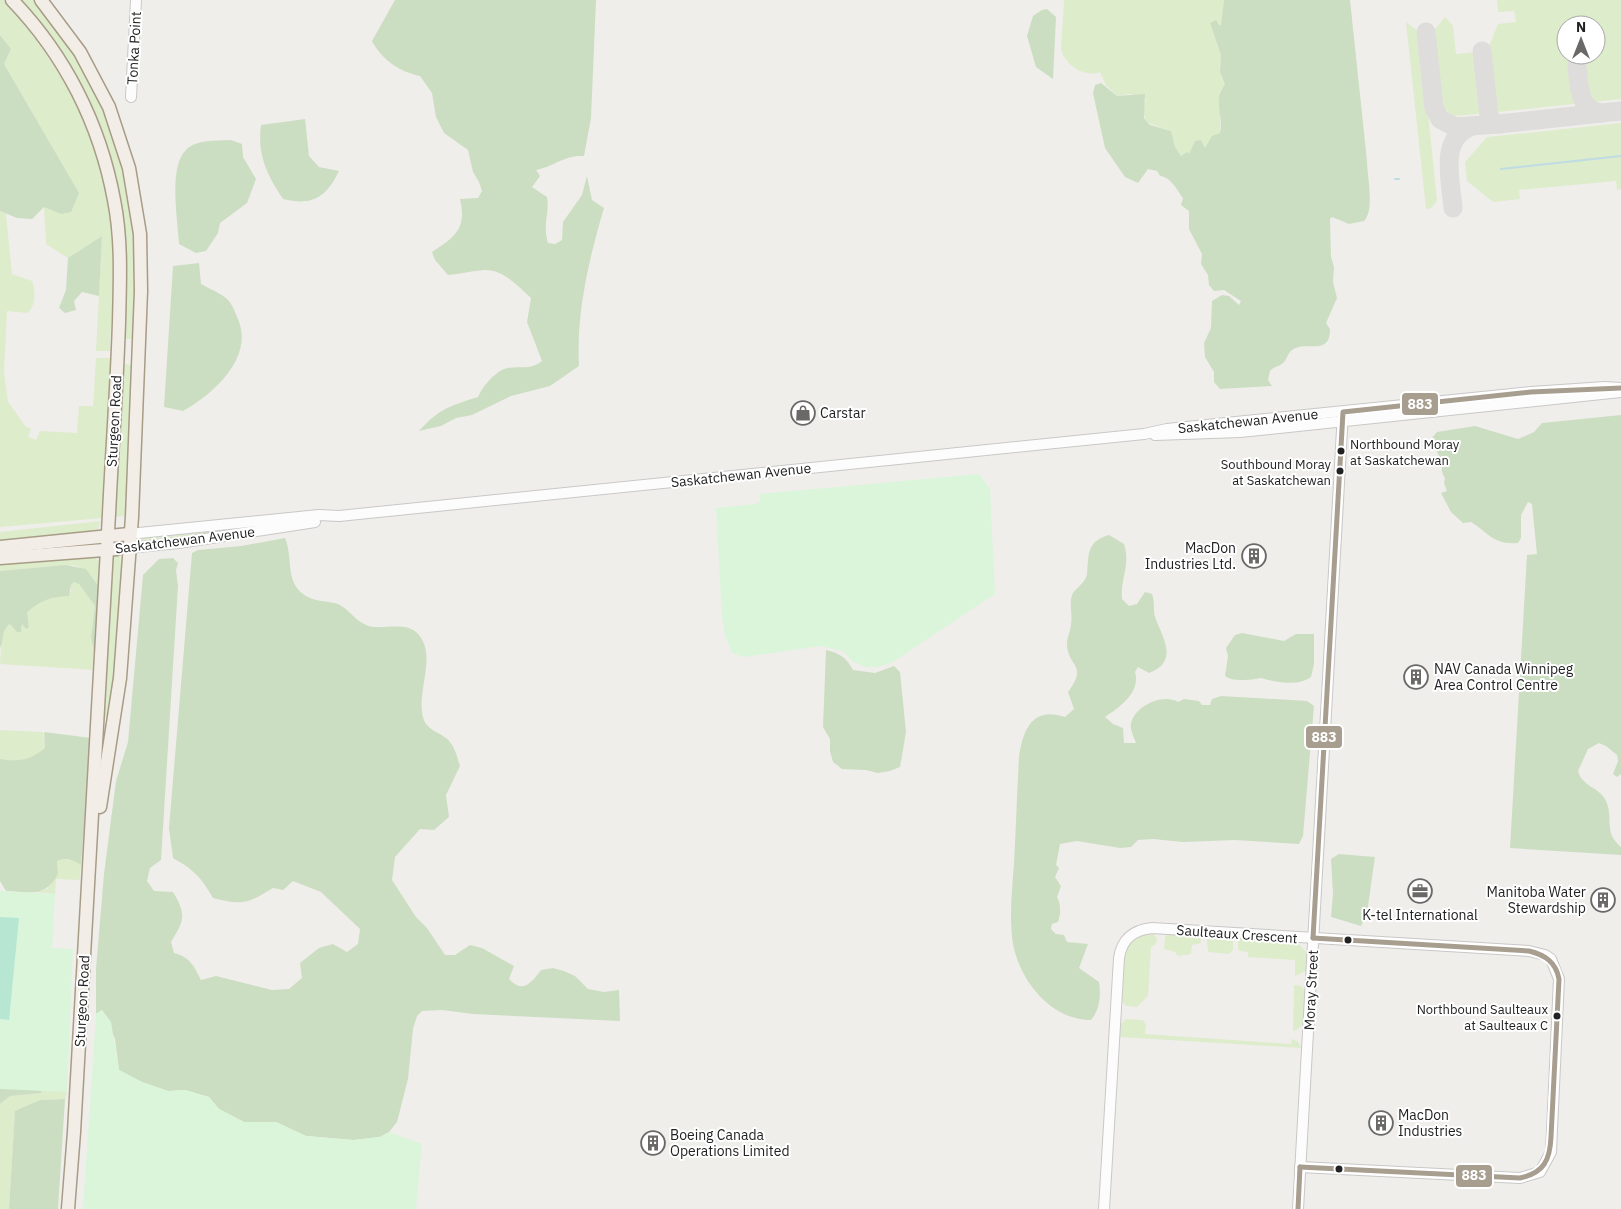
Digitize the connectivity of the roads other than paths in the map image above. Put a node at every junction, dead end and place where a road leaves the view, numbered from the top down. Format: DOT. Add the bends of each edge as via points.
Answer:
graph roads {
  1 [pos="12,0"];
  2 [pos="41,0"];
  3 [pos="136,0"];
  4 [pos="131,97"];
  5 [pos="1621,388"];
  6 [pos="1621,392"];
  7 [pos="1343,417"];
  8 [pos="339,516"];
  9 [pos="129,534"];
  10 [pos="109,543"];
  11 [pos="0,548"];
  12 [pos="128,548"];
  13 [pos="0,558"];
  14 [pos="90,869"];
  15 [pos="1313,938"];
  16 [pos="74,1132"];
  17 [pos="1300,1167"];
  18 [pos="68,1209"];
  19 [pos="75,1209"];
  20 [pos="1104,1209"];
  21 [pos="1298,1209"];
  1 -- 10 [label="main road, Sturgeon Road" via="56,54 82,100 104,157 114,201 120,270"];
  2 -- 9 [label="main road, Sturgeon Road" via="67,32 103,94 124,146 138,212 141,291"];
  3 -- 4 [label="street, Tonka Point"];
  5 -- 7 [label="street, Saskatchewan Avenue" via="1531,392"];
  6 -- 7 [label="street, Saskatchewan Avenue"];
  7 -- 8 [label="street, Saskatchewan Avenue" via="1240,432 1144,434"];
  7 -- 15 [label="street, Moray Street"];
  8 -- 9 [label="street, Saskatchewan Avenue" via="319,515"];
  8 -- 12 [label="street, Saskatchewan Avenue" via="180,543"];
  9 -- 10 [label="main road, Saskatchewan Avenue"];
  9 -- 12 [label="main road, Sturgeon Road"];
  10 -- 11 [label="main road, Saskatchewan Avenue"];
  10 -- 12 [label="main road, Saskatchewan Avenue"];
  10 -- 13 [label="main road, Saskatchewan Avenue"];
  10 -- 14 [label="main road, Sturgeon Road"];
  12 -- 14 [label="main road, Sturgeon Road" via="120,678"];
  14 -- 16 [label="main road, Sturgeon Road"];
  15 -- 17 [label="street, Moray Street"];
  15 -- 17 [label="street, Saulteaux Crescent" via="1529,950 1551,959 1559,979 1551,1152 1540,1172 1520,1178"];
  15 -- 20 [label="street, Saulteaux Crescent" via="1152,928 1136,932 1126,940 1119,958"];
  16 -- 18 [label="main road, Sturgeon Road"];
  16 -- 19 [label="main road, Sturgeon Road"];
  17 -- 21 [label="street, Moray Street"];
}
